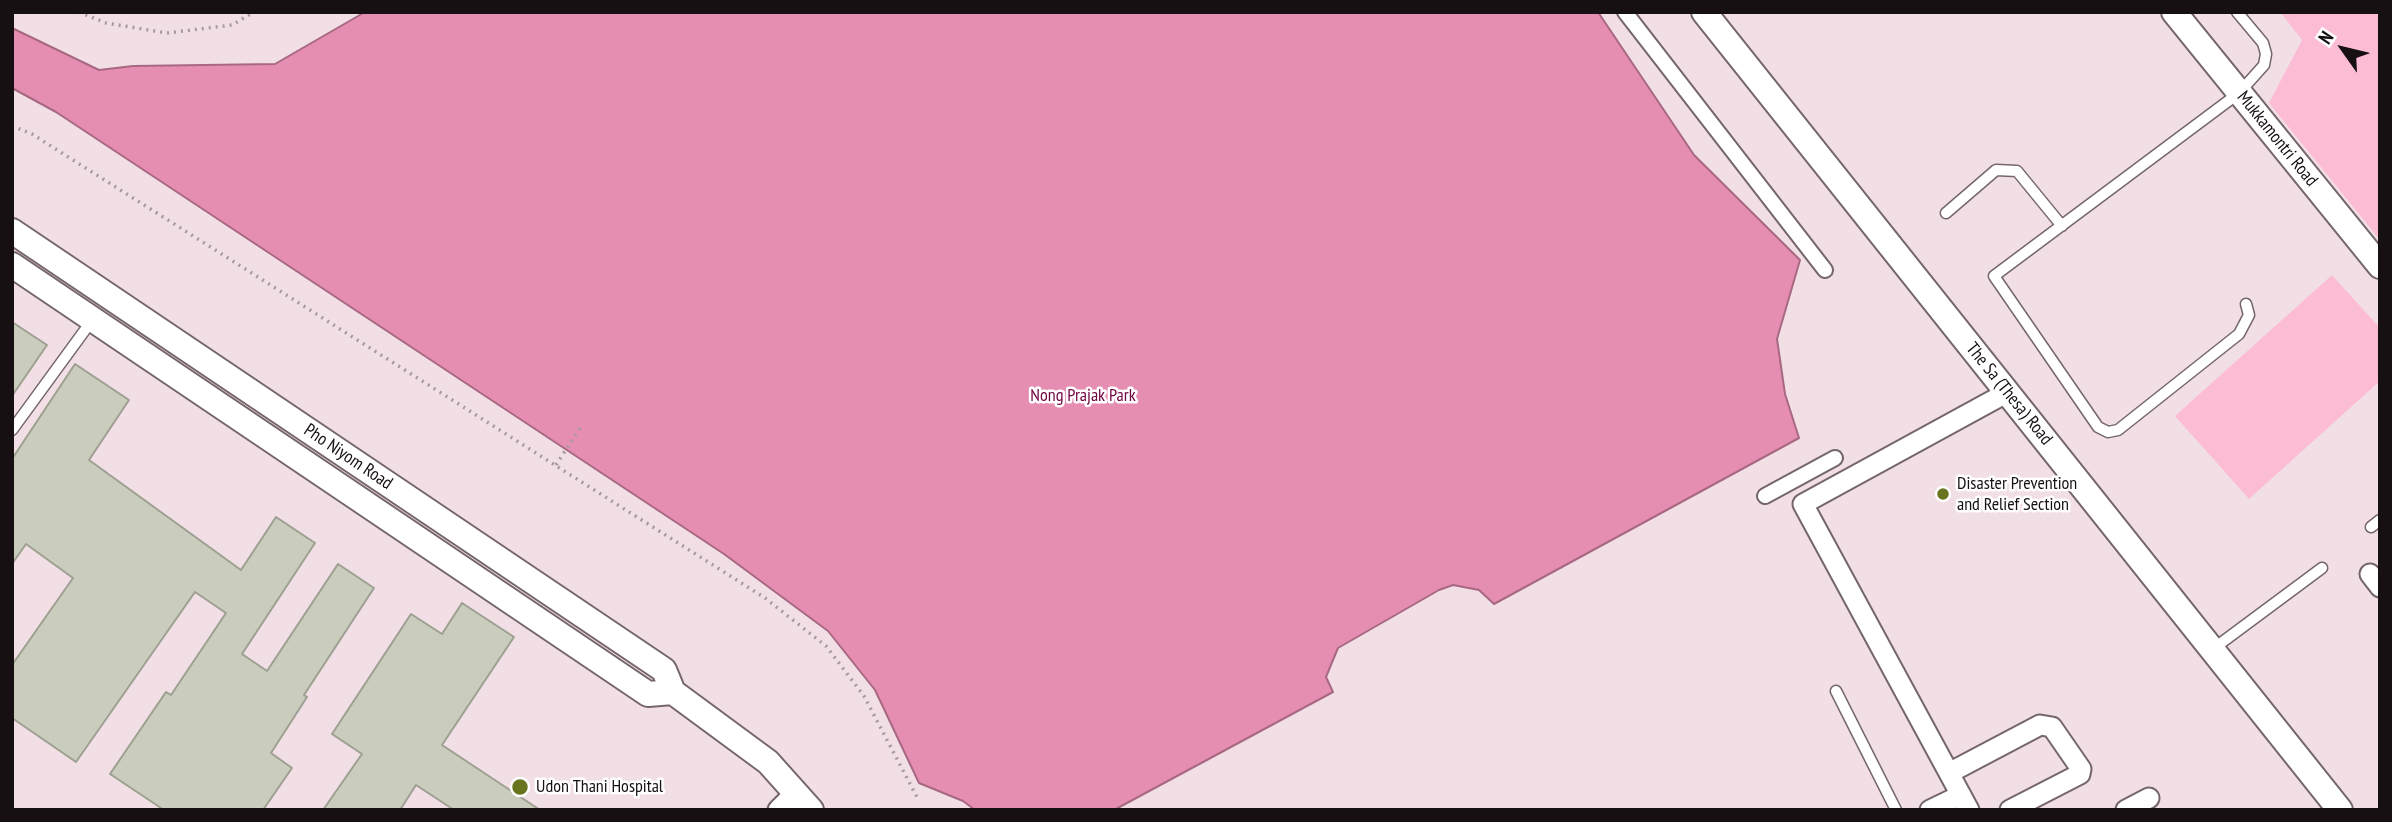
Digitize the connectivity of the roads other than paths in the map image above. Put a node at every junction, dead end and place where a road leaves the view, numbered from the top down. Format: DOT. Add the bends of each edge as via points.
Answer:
graph roads {
  1 [pos="1625,12"];
  2 [pos="1704,12"];
  3 [pos="2174,12"];
  4 [pos="2237,12"];
  5 [pos="2239,93"];
  6 [pos="1946,213"];
  7 [pos="2062,226"];
  8 [pos="12,231"];
  9 [pos="12,265"];
  10 [pos="2380,266"];
  11 [pos="1825,270"];
  12 [pos="2246,304"];
  13 [pos="93,319"];
  14 [pos="2008,393"];
  15 [pos="12,430"];
  16 [pos="1835,458"];
  17 [pos="1765,496"];
  18 [pos="2380,520"];
  19 [pos="2371,527"];
  20 [pos="2322,568"];
  21 [pos="2213,650"];
  22 [pos="1836,691"];
  23 [pos="673,692"];
  24 [pos="1949,773"];
  25 [pos="2149,798"];
  26 [pos="803,801"];
  27 [pos="1965,802"];
  28 [pos="778,810"];
  29 [pos="1896,810"];
  30 [pos="1930,810"];
  31 [pos="2010,810"];
  32 [pos="2126,810"];
  33 [pos="2340,810"];
  1 -- 11 [label="street"];
  2 -- 14 [label="street, The Sa (Thesa) Road"];
  3 -- 5 [label="street, Mukkamontri Road"];
  4 -- 5 [label="lane" via="2263,43 2266,54 2264,65"];
  5 -- 7 [label="lane"];
  5 -- 10 [label="street, Mukkamontri Road"];
  6 -- 7 [label="lane" via="1996,170 2017,171"];
  7 -- 12 [label="lane" via="1994,276 2102,430 2119,430 2239,334 2249,315"];
  8 -- 23 [label="street, Pho Niyom Road" via="664,670"];
  9 -- 13 [label="street, Pho Niyom Road"];
  13 -- 15 [label="lane"];
  13 -- 23 [label="street, Pho Niyom Road" via="648,694"];
  14 -- 21 [label="street, The Sa (Thesa) Road"];
  14 -- 24 [label="street" via="1804,504"];
  16 -- 17 [label="street"];
  18 -- 19 [label="lane"];
  20 -- 21 [label="lane"];
  21 -- 33 [label="street, The Sa (Thesa) Road"];
  22 -- 29 [label="lane"];
  23 -- 26 [label="street, Pho Niyom Road" via="768,762"];
  24 -- 27 [label="street"];
  24 -- 31 [label="street" via="2040,725 2052,727 2080,774"];
  25 -- 32 [label="street"];
  26 -- 28 [label="street"];
  27 -- 30 [label="street"];
}
